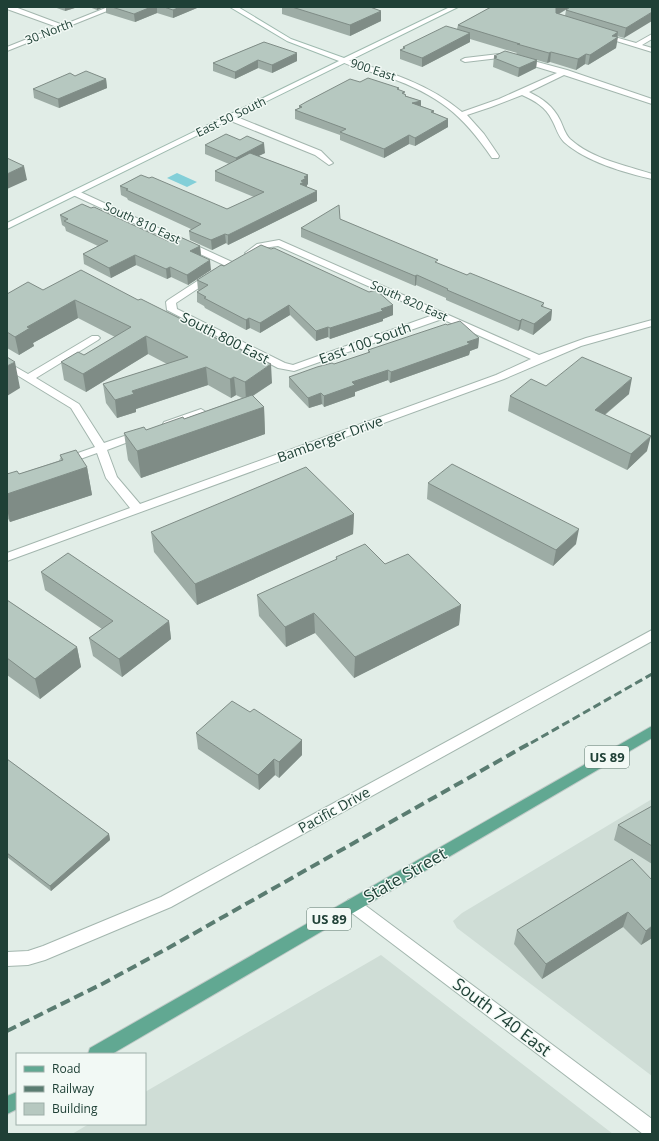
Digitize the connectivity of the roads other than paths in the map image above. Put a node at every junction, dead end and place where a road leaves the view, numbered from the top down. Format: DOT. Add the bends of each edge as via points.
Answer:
graph roads {
  1 [pos="9,7"];
  2 [pos="114,7"];
  3 [pos="233,7"];
  4 [pos="455,7"];
  5 [pos="63,27"];
  6 [pos="597,34"];
  7 [pos="652,36"];
  8 [pos="637,45"];
  9 [pos="7,49"];
  10 [pos="652,50"];
  11 [pos="465,60"];
  12 [pos="345,61"];
  13 [pos="564,72"];
  14 [pos="522,92"];
  15 [pos="514,96"];
  16 [pos="652,102"];
  17 [pos="455,109"];
  18 [pos="462,114"];
  19 [pos="229,118"];
  20 [pos="495,156"];
  21 [pos="329,163"];
  22 [pos="652,177"];
  23 [pos="76,193"];
  24 [pos="7,226"];
  25 [pos="229,264"];
  26 [pos="441,316"];
  27 [pos="652,323"];
  28 [pos="95,338"];
  29 [pos="539,359"];
  30 [pos="7,365"];
  31 [pos="288,367"];
  32 [pos="30,378"];
  33 [pos="201,412"];
  34 [pos="101,448"];
  35 [pos="51,465"];
  36 [pos="137,509"];
  37 [pos="7,557"];
  38 [pos="652,635"];
  39 [pos="652,731"];
  40 [pos="353,905"];
  41 [pos="7,958"];
  42 [pos="98,1053"];
  43 [pos="16,1100"];
  44 [pos="7,1105"];
  45 [pos="652,1130"];
  1 -- 5 [label="street"];
  2 -- 5 [label="street, 30 North"];
  3 -- 12 [label="street, 900 East" via="289,40"];
  4 -- 12 [label="street, East 50 South"];
  5 -- 9 [label="street, 30 North"];
  6 -- 8 [label="street"];
  7 -- 8 [label="street"];
  8 -- 10 [label="street"];
  11 -- 13 [label="street" via="507,56"];
  12 -- 17 [label="street, 900 East" via="408,82"];
  12 -- 19 [label="street, East 50 South"];
  13 -- 14 [label="street"];
  13 -- 16 [label="street"];
  14 -- 15 [label="street"];
  14 -- 22 [label="street" via="549,108 561,133 574,145 594,156"];
  15 -- 17 [label="street"];
  15 -- 18 [label="street" via="484,109"];
  17 -- 18 [label="street, 900 East"];
  18 -- 20 [label="street, 900 East" via="479,131"];
  19 -- 21 [label="street" via="318,153"];
  19 -- 23 [label="street, East 50 South"];
  23 -- 24 [label="street, East 50 South"];
  23 -- 25 [label="street, South 810 East"];
  25 -- 26 [label="street, South 820 East" via="260,246 279,243"];
  25 -- 31 [label="street, South 800 East" via="171,302 172,310"];
  26 -- 29 [label="street, South 820 East"];
  26 -- 31 [label="street, East 100 South" via="294,368"];
  27 -- 29 [label="street, Bamberger Drive" via="587,341"];
  28 -- 32 [label="street"];
  29 -- 36 [label="street, Bamberger Drive" via="500,377"];
  30 -- 32 [label="street"];
  32 -- 34 [label="street" via="75,406"];
  33 -- 34 [label="street"];
  34 -- 35 [label="street"];
  34 -- 36 [label="street" via="112,478"];
  36 -- 37 [label="street, Bamberger Drive"];
  38 -- 41 [label="street, Pacific Drive" via="166,902 45,953 28,958"];
  39 -- 40 [label="main road, State Street / US 89"];
  40 -- 42 [label="main road, State Street / US 89"];
  40 -- 45 [label="street, South 740 East"];
  43 -- 44 [label="main road"];
}
